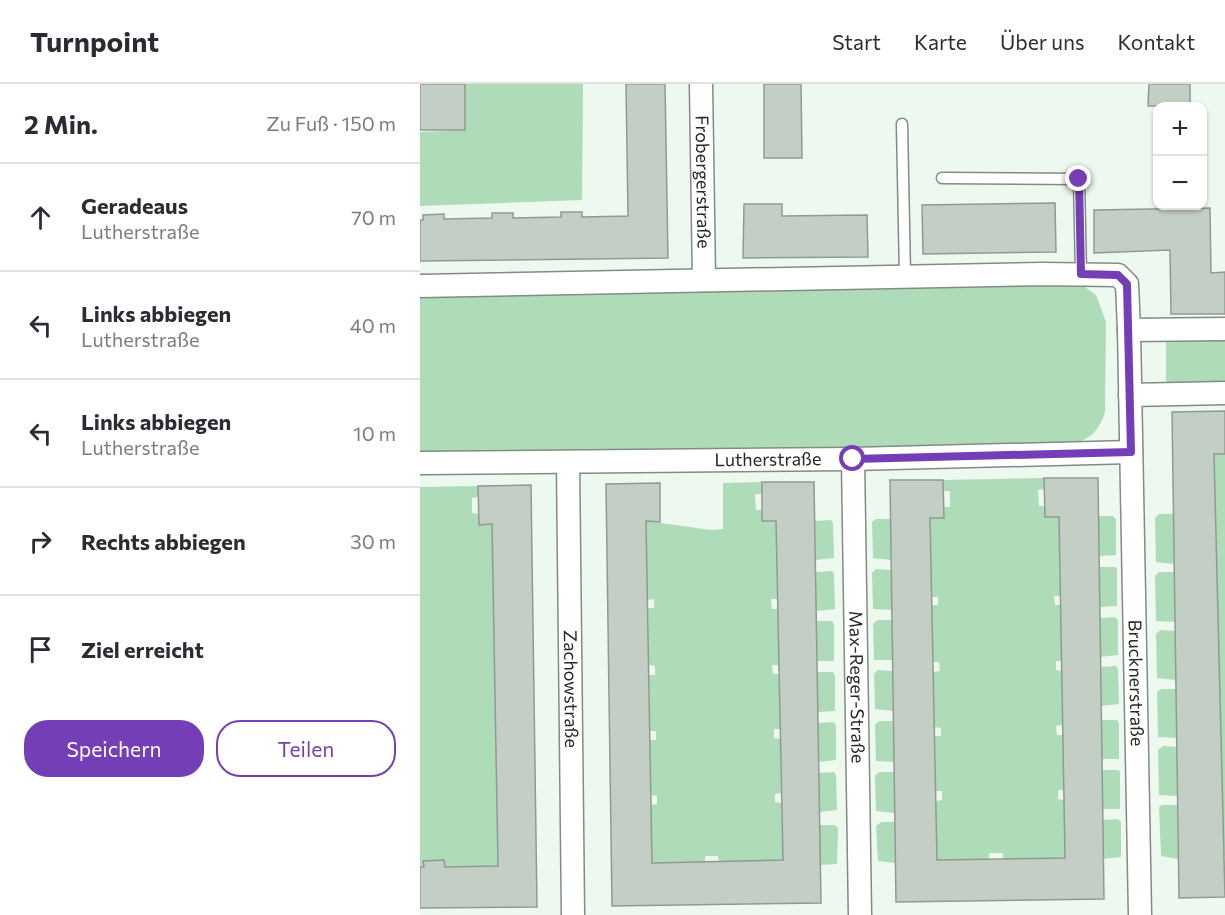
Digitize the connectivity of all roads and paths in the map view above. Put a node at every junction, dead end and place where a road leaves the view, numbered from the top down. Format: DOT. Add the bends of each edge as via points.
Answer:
graph roads {
  1 [pos="701,84"];
  2 [pos="902,124"];
  3 [pos="942,178"];
  4 [pos="1081,274"];
  5 [pos="905,276"];
  6 [pos="704,280"];
  7 [pos="420,286"];
  8 [pos="1225,329"];
  9 [pos="1128,330"];
  10 [pos="1225,393"];
  11 [pos="1130,395"];
  12 [pos="1131,452"];
  13 [pos="853,459"];
  14 [pos="420,463"];
  15 [pos="568,463"];
  16 [pos="573,915"];
  17 [pos="860,915"];
  18 [pos="1140,915"];
  1 -- 6 [label="street, Frobergerstraße"];
  2 -- 5 [label="lane"];
  3 -- 4 [label="lane" via="1079,179"];
  4 -- 5 [label="street"];
  4 -- 9 [label="street" via="1118,275 1127,284"];
  5 -- 6 [label="street"];
  6 -- 7 [label="street"];
  8 -- 9 [label="street"];
  9 -- 11 [label="street"];
  10 -- 11 [label="street"];
  11 -- 12 [label="street"];
  12 -- 13 [label="street, Lutherstraße"];
  12 -- 18 [label="street, Brucknerstraße"];
  13 -- 15 [label="street, Lutherstraße"];
  13 -- 17 [label="street, Max-Reger-Straße"];
  14 -- 15 [label="street, Lutherstraße"];
  15 -- 16 [label="street, Zachowstraße"];
}
